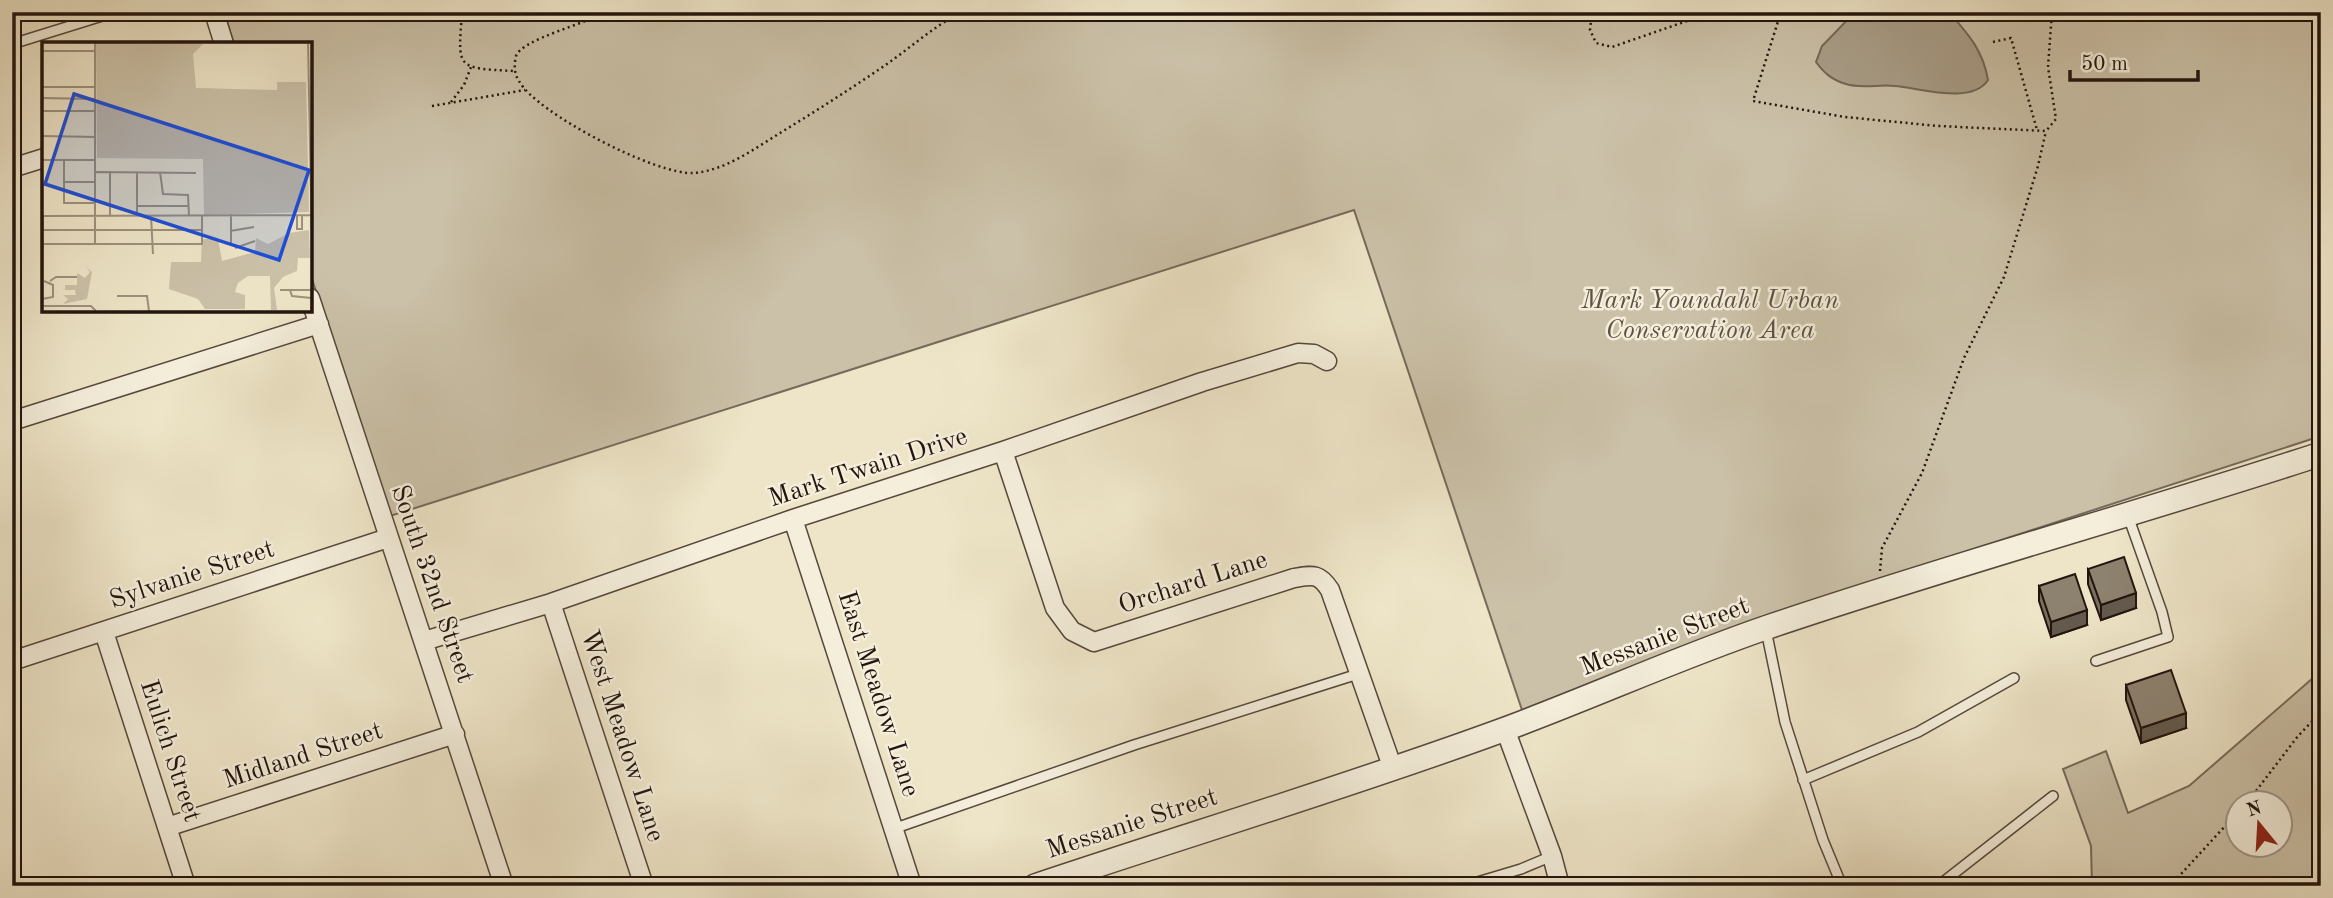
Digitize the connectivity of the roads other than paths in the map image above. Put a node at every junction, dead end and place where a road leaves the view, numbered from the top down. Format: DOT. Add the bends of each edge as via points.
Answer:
graph roads {
  1 [pos="115,12"];
  2 [pos="214,12"];
  3 [pos="224,42"];
  4 [pos="12,44"];
  5 [pos="42,159"];
  6 [pos="12,168"];
  7 [pos="312,304"];
  8 [pos="318,324"];
  9 [pos="1327,361"];
  10 [pos="12,421"];
  11 [pos="1003,452"];
  12 [pos="2321,454"];
  13 [pos="2127,514"];
  14 [pos="793,519"];
  15 [pos="388,538"];
  16 [pos="551,603"];
  17 [pos="1766,628"];
  18 [pos="104,632"];
  19 [pos="424,641"];
  20 [pos="12,661"];
  21 [pos="2096,661"];
  22 [pos="1358,674"];
  23 [pos="2014,678"];
  24 [pos="1505,729"];
  25 [pos="455,734"];
  26 [pos="1393,769"];
  27 [pos="1803,780"];
  28 [pos="2053,796"];
  29 [pos="167,827"];
  30 [pos="893,829"];
  31 [pos="1552,856"];
  32 [pos="1047,884"];
  33 [pos="186,886"];
  34 [pos="504,886"];
  35 [pos="644,886"];
  36 [pos="912,886"];
  37 [pos="1464,886"];
  38 [pos="1560,886"];
  39 [pos="1842,886"];
  40 [pos="1938,886"];
  1 -- 4 [label="lane"];
  2 -- 3 [label="street"];
  5 -- 6 [label="street"];
  7 -- 8 [label="street, South 32nd Street"];
  8 -- 10 [label="street"];
  8 -- 15 [label="street, South 32nd Street"];
  9 -- 11 [label="street, Mark Twain Drive" via="1298,353"];
  11 -- 14 [label="street, Mark Twain Drive"];
  11 -- 22 [label="street, Orchard Lane" via="1055,607 1072,631 1094,642 1311,575 1322,579 1330,590"];
  12 -- 13 [label="street, Messanie Street"];
  13 -- 17 [label="street, Messanie Street"];
  13 -- 21 [label="lane" via="2168,637"];
  14 -- 16 [label="street, Mark Twain Drive"];
  14 -- 30 [label="street, East Meadow Lane"];
  15 -- 18 [label="street, Sylvanie Street"];
  15 -- 19 [label="street, South 32nd Street"];
  16 -- 19 [label="street, Mark Twain Drive"];
  16 -- 35 [label="street, West Meadow Lane"];
  17 -- 24 [label="street, Messanie Street"];
  17 -- 27 [label="lane" via="1785,722"];
  18 -- 20 [label="street, Sylvanie Street"];
  18 -- 29 [label="street, Eulich Street"];
  19 -- 25 [label="street, South 32nd Street"];
  22 -- 26 [label="street, Orchard Lane"];
  22 -- 30 [label="lane"];
  23 -- 27 [label="lane" via="1918,732"];
  24 -- 26 [label="street, Messanie Street"];
  24 -- 31 [label="street"];
  25 -- 29 [label="street, Midland Street"];
  25 -- 34 [label="street, South 32nd Street"];
  26 -- 32 [label="street, Messanie Street"];
  27 -- 39 [label="lane"];
  28 -- 40 [label="lane"];
  29 -- 33 [label="street, Eulich Street"];
  30 -- 36 [label="street, East Meadow Lane"];
  31 -- 37 [label="lane"];
  31 -- 38 [label="street"];
}
